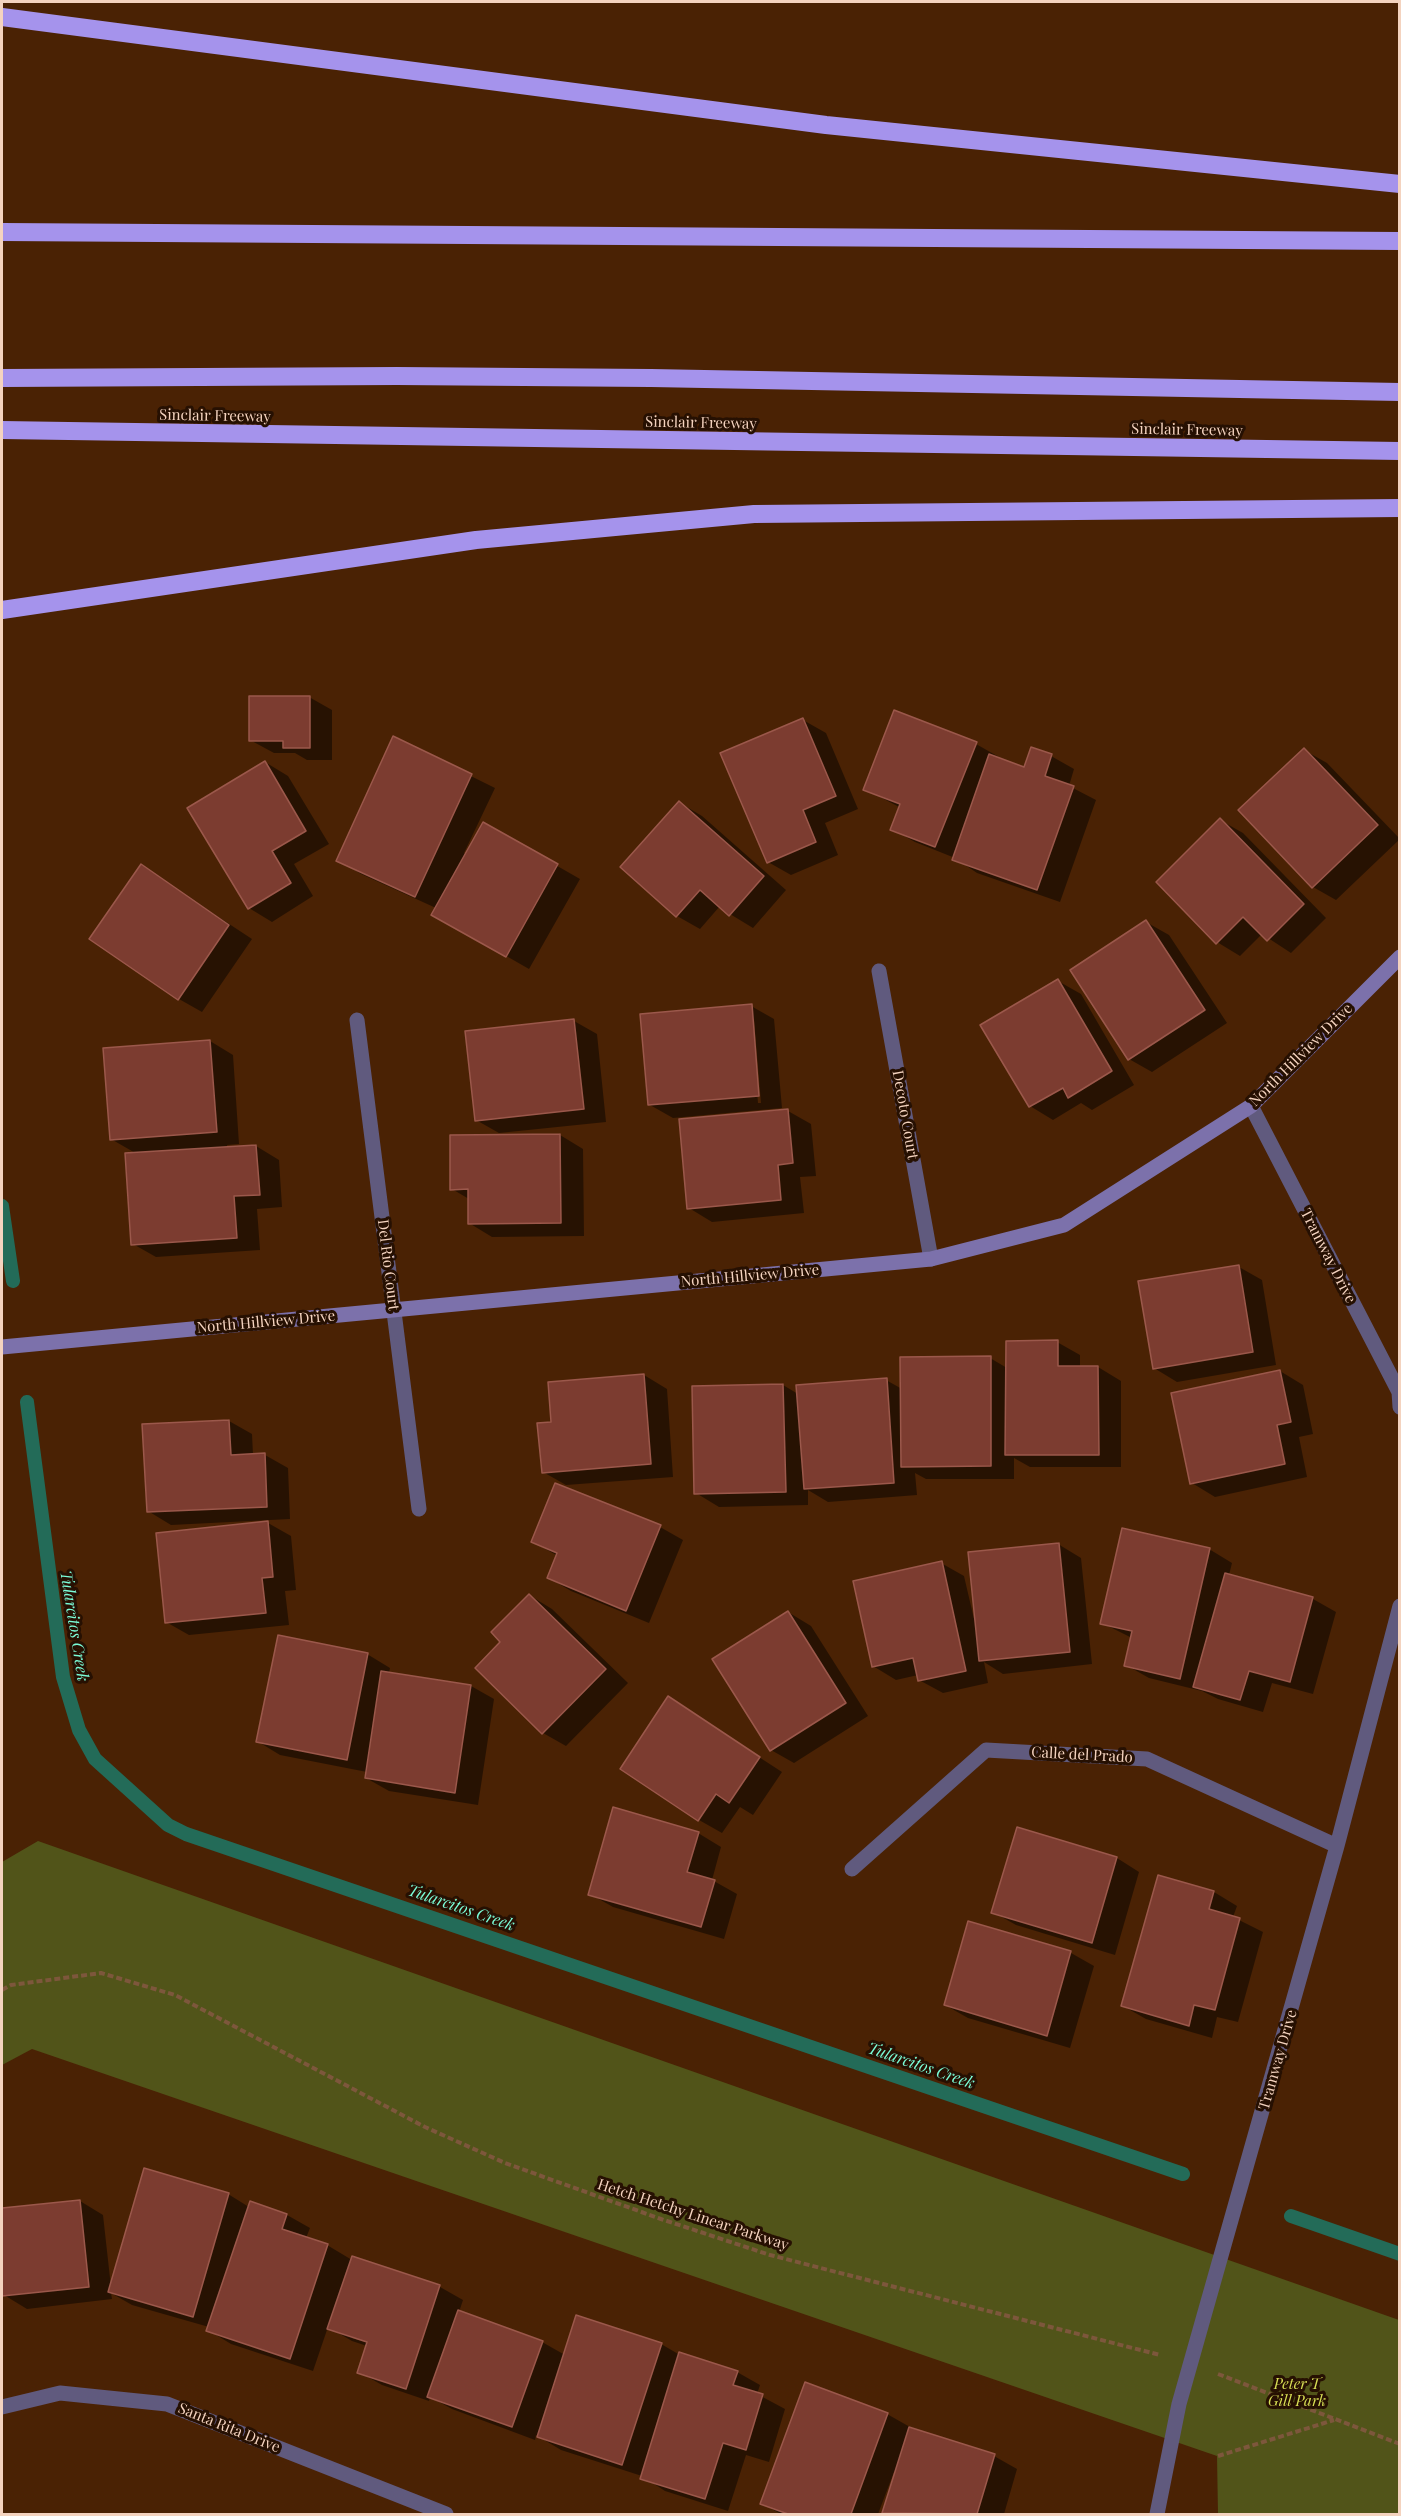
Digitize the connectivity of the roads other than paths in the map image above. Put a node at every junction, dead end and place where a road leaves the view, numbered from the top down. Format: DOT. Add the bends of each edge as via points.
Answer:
graph roads {
  1 [pos="2,17"];
  2 [pos="1400,184"];
  3 [pos="2,232"];
  4 [pos="1400,241"];
  5 [pos="2,378"];
  6 [pos="1400,392"];
  7 [pos="2,430"];
  8 [pos="1400,452"];
  9 [pos="1400,508"];
  10 [pos="2,610"];
  11 [pos="1400,957"];
  12 [pos="879,971"];
  13 [pos="357,1020"];
  14 [pos="1251,1106"];
  15 [pos="931,1259"];
  16 [pos="393,1310"];
  17 [pos="2,1347"];
  18 [pos="1400,1407"];
  19 [pos="419,1509"];
  20 [pos="1400,1606"];
  21 [pos="1337,1846"];
  22 [pos="852,1869"];
  23 [pos="2,2407"];
  24 [pos="446,2514"];
  25 [pos="1157,2514"];
  1 -- 2 [label="highway" via="826,125"];
  3 -- 4 [label="highway"];
  5 -- 6 [label="highway" via="640,377"];
  7 -- 8 [label="highway, Sinclair Freeway"];
  9 -- 10 [label="highway" via="753,514 476,540"];
  11 -- 14 [label="street, North Hillview Drive"];
  12 -- 15 [label="street, Decoto Court"];
  13 -- 16 [label="street, Del Rio Court"];
  14 -- 15 [label="street, North Hillview Drive" via="1064,1225"];
  14 -- 18 [label="street, Tramway Drive" via="1398,1392"];
  15 -- 16 [label="street, North Hillview Drive"];
  16 -- 17 [label="street, North Hillview Drive"];
  16 -- 19 [label="street, Del Rio Court"];
  20 -- 21 [label="street, Tramway Drive"];
  21 -- 22 [label="street, Calle del Prado" via="1147,1759 986,1750"];
  21 -- 25 [label="street, Tramway Drive" via="1179,2404"];
  23 -- 24 [label="street, Santa Rita Drive" via="60,2393 167,2404"];
}
